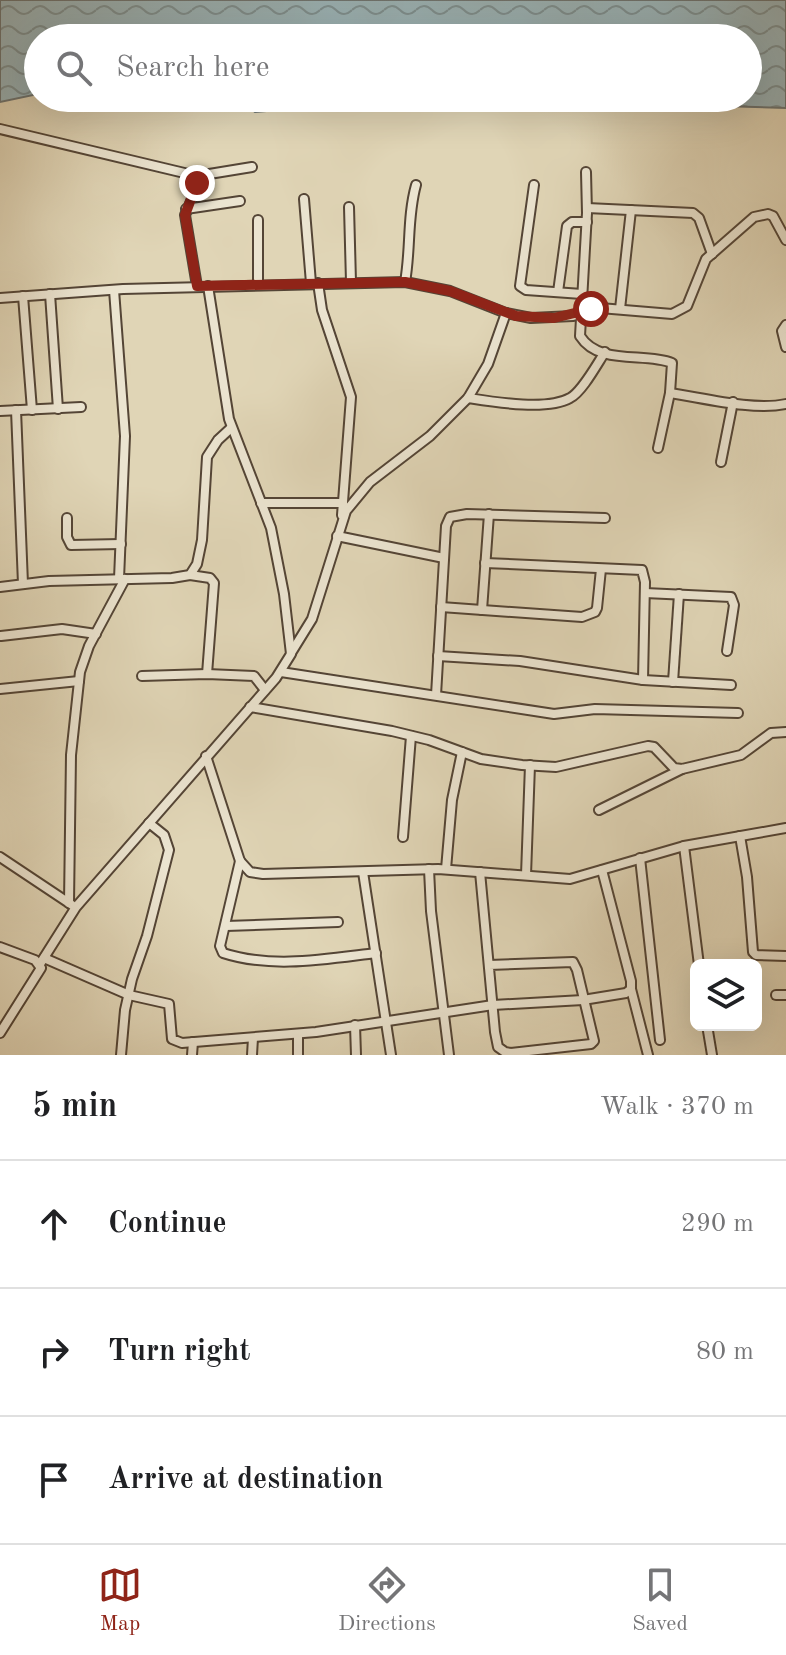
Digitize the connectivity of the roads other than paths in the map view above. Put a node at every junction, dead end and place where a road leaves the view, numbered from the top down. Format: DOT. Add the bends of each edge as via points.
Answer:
graph roads {
  1 [pos="0,129"];
  2 [pos="252,167"];
  3 [pos="586,172"];
  4 [pos="197,176"];
  5 [pos="416,185"];
  6 [pos="534,185"];
  7 [pos="304,199"];
  8 [pos="240,201"];
  9 [pos="349,207"];
  10 [pos="587,208"];
  11 [pos="186,209"];
  12 [pos="631,210"];
  13 [pos="258,220"];
  14 [pos="587,222"];
  15 [pos="786,240"];
  16 [pos="712,254"];
  17 [pos="351,282"];
  18 [pos="405,282"];
  19 [pos="314,283"];
  20 [pos="258,284"];
  21 [pos="197,286"];
  22 [pos="208,286"];
  23 [pos="114,290"];
  24 [pos="558,292"];
  25 [pos="50,294"];
  26 [pos="582,294"];
  27 [pos="23,296"];
  28 [pos="0,298"];
  29 [pos="620,309"];
  30 [pos="506,313"];
  31 [pos="580,313"];
  32 [pos="786,325"];
  33 [pos="786,347"];
  34 [pos="605,352"];
  35 [pos="670,393"];
  36 [pos="468,398"];
  37 [pos="733,402"];
  38 [pos="786,404"];
  39 [pos="81,407"];
  40 [pos="58,409"];
  41 [pos="16,410"];
  42 [pos="32,410"];
  43 [pos="0,411"];
  44 [pos="231,428"];
  45 [pos="658,448"];
  46 [pos="721,462"];
  47 [pos="261,503"];
  48 [pos="343,503"];
  49 [pos="489,514"];
  50 [pos="67,518"];
  51 [pos="605,518"];
  52 [pos="341,520"];
  53 [pos="337,536"];
  54 [pos="121,544"];
  55 [pos="444,558"];
  56 [pos="485,563"];
  57 [pos="601,569"];
  58 [pos="190,575"];
  59 [pos="122,579"];
  60 [pos="23,584"];
  61 [pos="0,587"];
  62 [pos="645,593"];
  63 [pos="679,594"];
  64 [pos="441,607"];
  65 [pos="482,610"];
  66 [pos="96,634"];
  67 [pos="1,636"];
  68 [pos="727,651"];
  69 [pos="291,654"];
  70 [pos="438,656"];
  71 [pos="281,672"];
  72 [pos="207,674"];
  73 [pos="142,676"];
  74 [pos="643,680"];
  75 [pos="79,681"];
  76 [pos="673,682"];
  77 [pos="731,685"];
  78 [pos="0,689"];
  79 [pos="265,690"];
  80 [pos="436,695"];
  81 [pos="250,707"];
  82 [pos="738,713"];
  83 [pos="786,732"];
  84 [pos="411,736"];
  85 [pos="462,752"];
  86 [pos="206,756"];
  87 [pos="530,765"];
  88 [pos="682,769"];
  89 [pos="599,810"];
  90 [pos="149,823"];
  91 [pos="786,828"];
  92 [pos="740,836"];
  93 [pos="403,837"];
  94 [pos="684,846"];
  95 [pos="0,857"];
  96 [pos="640,858"];
  97 [pos="240,861"];
  98 [pos="429,869"];
  99 [pos="446,869"];
  100 [pos="602,870"];
  101 [pos="363,872"];
  102 [pos="480,872"];
  103 [pos="526,875"];
  104 [pos="72,905"];
  105 [pos="338,922"];
  106 [pos="226,926"];
  107 [pos="0,947"];
  108 [pos="376,953"];
  109 [pos="786,956"];
  110 [pos="698,959"];
  111 [pos="42,961"];
  112 [pos="489,965"];
  113 [pos="631,989"];
  114 [pos="129,995"];
  115 [pos="583,1000"];
  116 [pos="493,1005"];
  117 [pos="444,1011"];
  118 [pos="387,1019"];
  119 [pos="355,1025"];
  120 [pos="708,1031"];
  121 [pos="0,1033"];
  122 [pos="298,1034"];
  123 [pos="253,1038"];
  124 [pos="660,1040"];
  125 [pos="193,1042"];
  126 [pos="121,1055"];
  127 [pos="192,1055"];
  128 [pos="252,1055"];
  129 [pos="298,1055"];
  130 [pos="356,1055"];
  131 [pos="391,1055"];
  132 [pos="449,1055"];
  133 [pos="648,1055"];
  134 [pos="712,1055"];
  1 -- 4 [label="street"];
  2 -- 4 [label="street"];
  3 -- 10 [label="street"];
  4 -- 11 [label="street"];
  5 -- 18 [label="street" via="409,210"];
  6 -- 24 [label="street" via="520,286"];
  7 -- 19 [label="street"];
  8 -- 11 [label="street"];
  9 -- 17 [label="street"];
  10 -- 12 [label="street"];
  10 -- 14 [label="street"];
  11 -- 21 [label="street"];
  12 -- 16 [label="street" via="693,213"];
  12 -- 29 [label="street"];
  13 -- 20 [label="street"];
  14 -- 24 [label="street" via="567,226"];
  14 -- 26 [label="street"];
  15 -- 16 [label="street" via="773,216 761,215"];
  16 -- 29 [label="street" via="680,311 660,315"];
  17 -- 18 [label="street"];
  17 -- 19 [label="street"];
  18 -- 30 [label="street" via="450,291"];
  19 -- 20 [label="street"];
  19 -- 48 [label="street" via="351,397"];
  20 -- 22 [label="street"];
  21 -- 22 [label="street"];
  21 -- 23 [label="street"];
  22 -- 44 [label="street"];
  23 -- 25 [label="street"];
  23 -- 54 [label="street" via="125,436"];
  24 -- 26 [label="street"];
  25 -- 27 [label="street"];
  25 -- 40 [label="street"];
  26 -- 31 [label="street"];
  27 -- 28 [label="street"];
  27 -- 42 [label="street"];
  29 -- 31 [label="street"];
  30 -- 31 [label="street" via="531,318"];
  30 -- 36 [label="street" via="488,364"];
  31 -- 34 [label="street" via="585,343"];
  32 -- 33 [label="street"];
  34 -- 35 [label="street" via="668,361 673,368"];
  34 -- 36 [label="street" via="577,393 566,400 524,405"];
  35 -- 37 [label="street"];
  35 -- 45 [label="street"];
  36 -- 52 [label="street" via="430,436 370,482"];
  37 -- 38 [label="street"];
  37 -- 46 [label="street"];
  39 -- 40 [label="street"];
  40 -- 42 [label="street"];
  41 -- 42 [label="street"];
  41 -- 43 [label="street"];
  41 -- 60 [label="street"];
  44 -- 47 [label="street"];
  44 -- 58 [label="street" via="207,457 202,540"];
  47 -- 48 [label="street"];
  47 -- 69 [label="street" via="276,550"];
  48 -- 52 [label="street"];
  49 -- 51 [label="street"];
  49 -- 55 [label="street" via="450,517"];
  49 -- 56 [label="street"];
  50 -- 54 [label="street" via="71,545"];
  52 -- 53 [label="street"];
  53 -- 55 [label="street"];
  53 -- 69 [label="street" via="312,619"];
  54 -- 59 [label="street"];
  55 -- 64 [label="street"];
  56 -- 57 [label="street"];
  56 -- 65 [label="street"];
  57 -- 62 [label="street" via="642,570"];
  57 -- 65 [label="street" via="597,608 590,615"];
  58 -- 59 [label="street"];
  58 -- 72 [label="street" via="214,583"];
  59 -- 60 [label="street"];
  59 -- 66 [label="street"];
  60 -- 61 [label="street"];
  62 -- 63 [label="street"];
  62 -- 74 [label="street"];
  63 -- 68 [label="street" via="731,597"];
  63 -- 76 [label="street"];
  64 -- 65 [label="street"];
  64 -- 70 [label="street"];
  66 -- 67 [label="street" via="62,629"];
  66 -- 75 [label="street"];
  69 -- 71 [label="street"];
  70 -- 74 [label="street" via="520,661"];
  70 -- 80 [label="street"];
  71 -- 79 [label="street"];
  71 -- 80 [label="street"];
  72 -- 73 [label="street"];
  72 -- 79 [label="street" via="254,676"];
  74 -- 76 [label="street"];
  75 -- 78 [label="street"];
  75 -- 104 [label="street" via="71,755"];
  76 -- 77 [label="street"];
  79 -- 81 [label="street"];
  80 -- 82 [label="street" via="554,714 595,709"];
  81 -- 84 [label="street"];
  81 -- 86 [label="street"];
  83 -- 88 [label="street" via="771,733 741,755"];
  84 -- 85 [label="street"];
  84 -- 93 [label="street"];
  85 -- 87 [label="street"];
  85 -- 99 [label="street"];
  86 -- 90 [label="street"];
  86 -- 97 [label="street"];
  87 -- 88 [label="street" via="570,764 648,746"];
  87 -- 103 [label="street"];
  88 -- 89 [label="street"];
  90 -- 104 [label="street"];
  90 -- 114 [label="street" via="164,835 169,850"];
  91 -- 92 [label="street"];
  92 -- 94 [label="street"];
  92 -- 109 [label="street" via="753,952"];
  94 -- 96 [label="street"];
  94 -- 110 [label="street"];
  95 -- 104 [label="street"];
  96 -- 100 [label="street"];
  96 -- 124 [label="street"];
  97 -- 101 [label="street" via="250,872 263,874"];
  97 -- 106 [label="street"];
  98 -- 99 [label="street"];
  98 -- 101 [label="street"];
  98 -- 117 [label="street"];
  99 -- 102 [label="street"];
  100 -- 103 [label="street" via="570,879"];
  100 -- 113 [label="street"];
  101 -- 108 [label="street"];
  102 -- 103 [label="street"];
  102 -- 112 [label="street"];
  104 -- 111 [label="street"];
  105 -- 106 [label="street"];
  106 -- 108 [label="street" via="221,950 230,955 271,962"];
  107 -- 111 [label="street"];
  108 -- 118 [label="street"];
  111 -- 114 [label="street"];
  111 -- 121 [label="street" via="38,977"];
  112 -- 115 [label="street" via="573,962"];
  112 -- 116 [label="street"];
  113 -- 115 [label="street"];
  113 -- 133 [label="street"];
  114 -- 125 [label="street" via="169,1004 172,1039"];
  114 -- 126 [label="street"];
  115 -- 116 [label="street"];
  115 -- 116 [label="street" via="591,1044 511,1053 498,1047"];
  116 -- 117 [label="street"];
  117 -- 118 [label="street"];
  117 -- 132 [label="street"];
  118 -- 119 [label="street"];
  118 -- 131 [label="street"];
  119 -- 122 [label="street"];
  119 -- 130 [label="street"];
  120 -- 134 [label="street"];
  122 -- 123 [label="street"];
  122 -- 129 [label="street"];
  123 -- 125 [label="street"];
  123 -- 128 [label="street"];
  125 -- 127 [label="street"];
}
